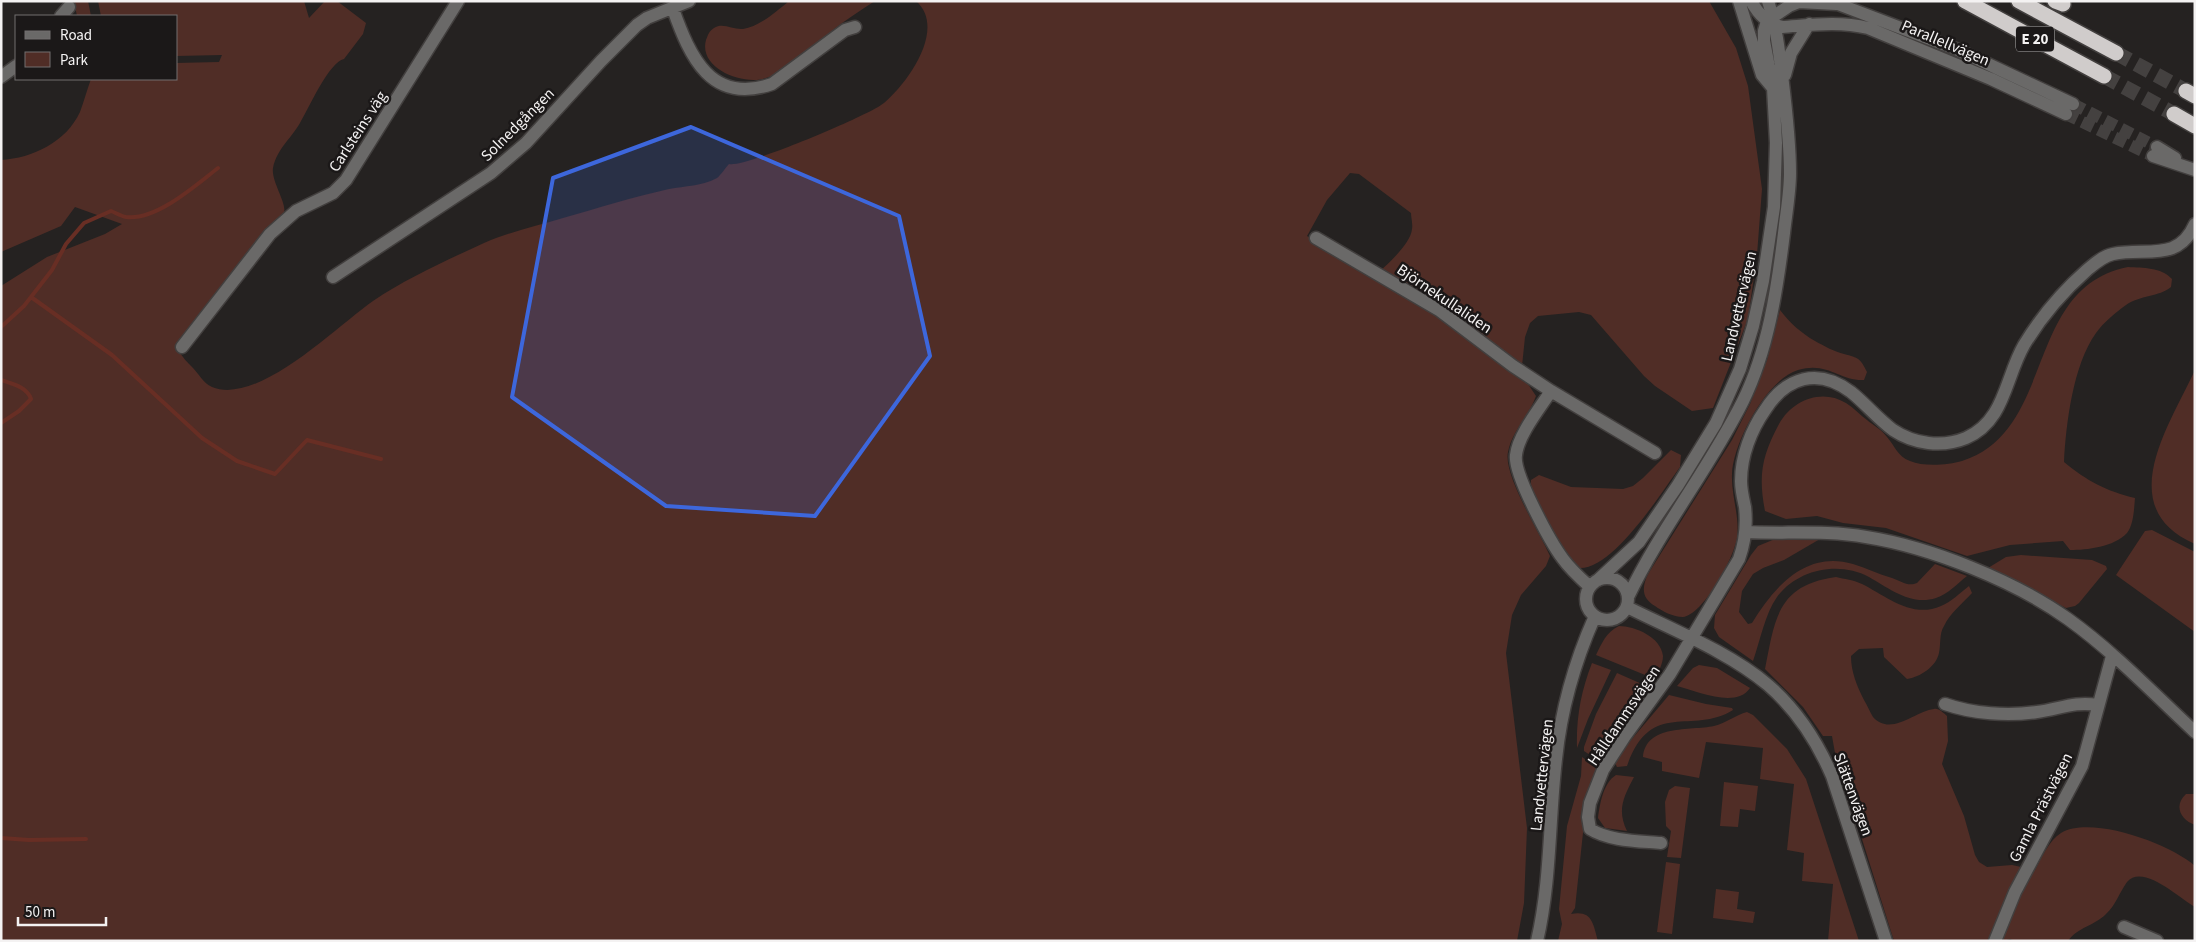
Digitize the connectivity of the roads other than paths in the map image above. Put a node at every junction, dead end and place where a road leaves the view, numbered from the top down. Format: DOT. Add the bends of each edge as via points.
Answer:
graph roads {
  1 [pos="458,1"];
  2 [pos="689,1"];
  3 [pos="1739,1"];
  4 [pos="1751,1"];
  5 [pos="1768,1"];
  6 [pos="1966,1"];
  7 [pos="2019,1"];
  8 [pos="1833,3"];
  9 [pos="673,8"];
  10 [pos="1772,21"];
  11 [pos="1809,24"];
  12 [pos="855,27"];
  13 [pos="2116,53"];
  14 [pos="15,67"];
  15 [pos="2104,76"];
  16 [pos="1,77"];
  17 [pos="1778,86"];
  18 [pos="2174,114"];
  19 [pos="2195,126"];
  20 [pos="2155,152"];
  21 [pos="2195,170"];
  22 [pos="2195,224"];
  23 [pos="1316,238"];
  24 [pos="333,277"];
  25 [pos="182,347"];
  26 [pos="1551,391"];
  27 [pos="1655,453"];
  28 [pos="1745,532"];
  29 [pos="1594,583"];
  30 [pos="1627,602"];
  31 [pos="1595,616"];
  32 [pos="1692,639"];
  33 [pos="2112,656"];
  34 [pos="1945,704"];
  35 [pos="2098,705"];
  36 [pos="2195,732"];
  37 [pos="1661,843"];
  38 [pos="2124,927"];
  39 [pos="1537,941"];
  40 [pos="1886,941"];
  41 [pos="1995,941"];
  42 [pos="2157,941"];
  1 -- 25 [label="street, Carlsteins väg" via="346,180 333,193 296,212 270,234"];
  2 -- 9 [label="street, Solnedgången"];
  3 -- 17 [label="street, Landvettervägen" via="1762,75"];
  4 -- 10 [label="street"];
  5 -- 10 [label="street, Landvettervägen"];
  6 -- 15 [label="highway, E 20"];
  7 -- 13 [label="highway, E 20"];
  8 -- 10 [label="street, Parallellvägen" via="1799,2"];
  8 -- 11 [label="street, Parallellvägen" via="1956,49 2070,109 1889,36 1848,24"];
  9 -- 12 [label="street" via="682,35 705,74 742,89 772,84 845,30"];
  9 -- 24 [label="street, Solnedgången" via="637,25 526,143 492,173"];
  10 -- 11 [label="street, Parallellvägen"];
  10 -- 17 [label="street, Landvettervägen"];
  11 -- 17 [label="street" via="1791,53"];
  14 -- 16 [label="street"];
  17 -- 29 [label="street, Landvettervägen" via="1774,207 1757,308 1740,369 1716,423 1678,485 1639,542"];
  17 -- 30 [label="street, Landvettervägen" via="1789,135 1790,175 1772,313 1755,374 1716,452 1659,540"];
  18 -- 19 [label="highway"];
  20 -- 21 [label="street"];
  22 -- 28 [label="street" via="2183,243 2172,249 2112,254 2078,278 2049,309 2024,346 1998,409 1980,430 1967,438 1936,444 1909,438 1894,431 1852,392 1828,380 1803,379 1785,387 1762,413 1745,452 1741,482"];
  23 -- 26 [label="street, Björnekullaliden" via="1439,310"];
  26 -- 27 [label="street, Björnekullaliden"];
  26 -- 29 [label="street" via="1526,429 1516,453 1517,470 1554,546 1569,567"];
  28 -- 32 [label="street" via="1736,565"];
  28 -- 33 [label="street" via="1865,536 1939,556 2000,581 2053,608"];
  29 -- 30 [label="street" via="1609,578 1619,582 1624,586"];
  29 -- 31 [label="street" via="1586,602"];
  30 -- 31 [label="street" via="1623,614 1613,619 1602,620"];
  30 -- 32 [label="street, Slättenvägen"];
  31 -- 39 [label="street, Landvettervägen" via="1582,645 1562,721"];
  32 -- 37 [label="street, Hålldammsvägen" via="1603,770 1588,818 1590,829 1604,836"];
  32 -- 40 [label="street, Slättenvägen" via="1768,686 1793,710 1811,734 1832,776"];
  33 -- 35 [label="street, Gamla Prästvägen"];
  33 -- 36 [label="street"];
  34 -- 35 [label="street" via="1968,711 2014,713 2040,712 2083,703"];
  35 -- 41 [label="street, Gamla Prästvägen" via="2079,773 2015,892"];
  38 -- 42 [label="street"];
}
